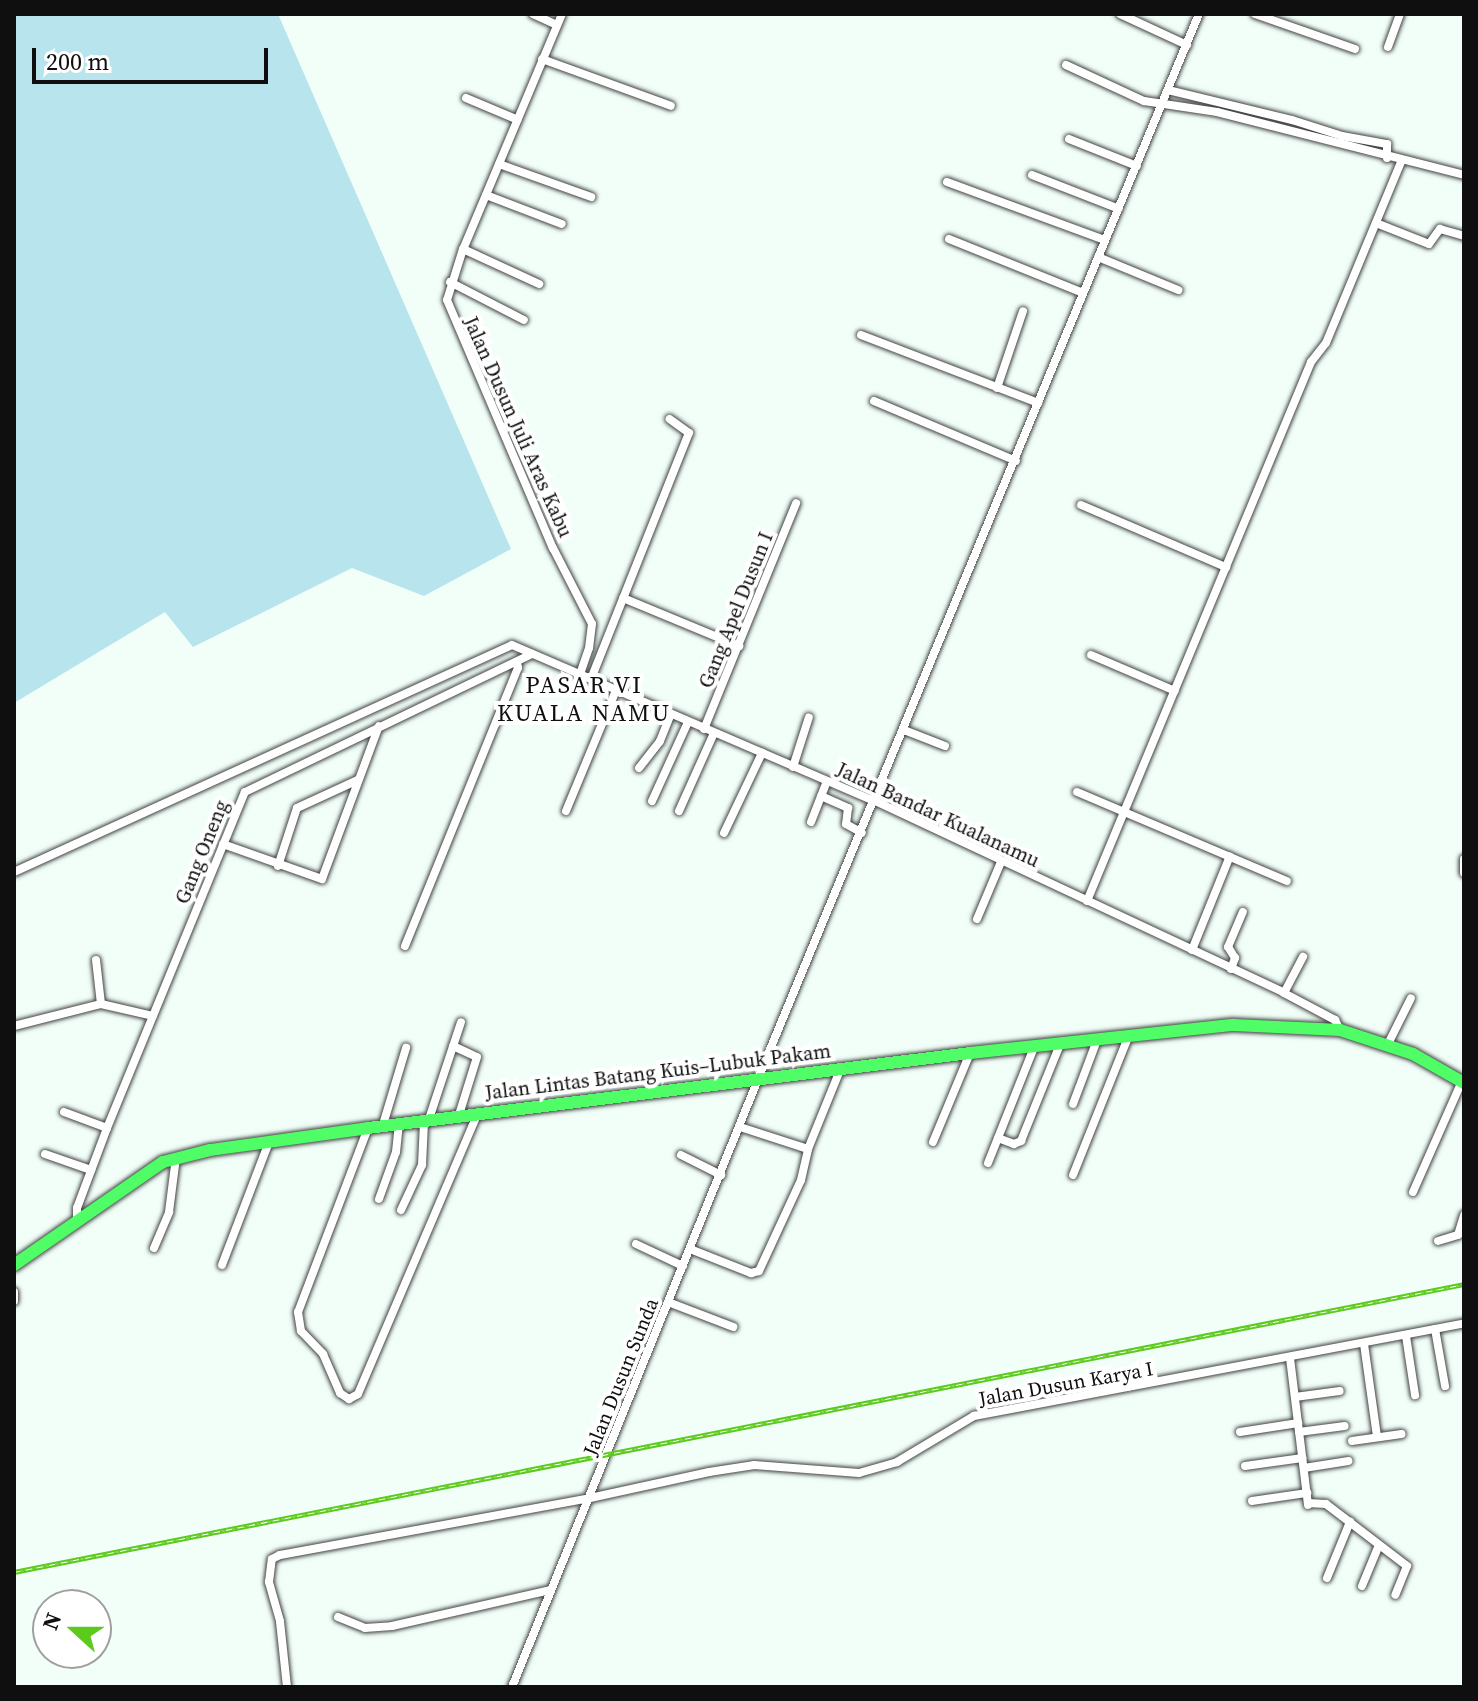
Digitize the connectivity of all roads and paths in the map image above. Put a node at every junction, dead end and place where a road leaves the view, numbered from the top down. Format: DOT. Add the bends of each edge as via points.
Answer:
graph roads {
  1 [pos="533,14"];
  2 [pos="562,14"];
  3 [pos="1120,14"];
  4 [pos="1199,14"];
  5 [pos="1255,14"];
  6 [pos="1400,14"];
  7 [pos="557,25"];
  8 [pos="1187,45"];
  9 [pos="1388,47"];
  10 [pos="1355,49"];
  11 [pos="542,59"];
  12 [pos="1066,65"];
  13 [pos="1168,90"];
  14 [pos="466,98"];
  15 [pos="1162,105"];
  16 [pos="671,106"];
  17 [pos="518,120"];
  18 [pos="1069,139"];
  19 [pos="1388,154"];
  20 [pos="1401,162"];
  21 [pos="499,164"];
  22 [pos="1137,166"];
  23 [pos="1032,175"];
  24 [pos="1464,175"];
  25 [pos="947,182"];
  26 [pos="486,195"];
  27 [pos="591,197"];
  28 [pos="1119,209"];
  29 [pos="1376,223"];
  30 [pos="562,224"];
  31 [pos="1464,236"];
  32 [pos="949,239"];
  33 [pos="1105,240"];
  34 [pos="463,249"];
  35 [pos="1098,257"];
  36 [pos="450,282"];
  37 [pos="539,284"];
  38 [pos="1178,290"];
  39 [pos="1083,293"];
  40 [pos="1023,311"];
  41 [pos="524,320"];
  42 [pos="861,335"];
  43 [pos="997,388"];
  44 [pos="874,401"];
  45 [pos="1038,403"];
  46 [pos="670,419"];
  47 [pos="1016,461"];
  48 [pos="796,503"];
  49 [pos="1081,505"];
  50 [pos="1226,567"];
  51 [pos="623,598"];
  52 [pos="739,646"];
  53 [pos="589,648"];
  54 [pos="600,652"];
  55 [pos="532,654"];
  56 [pos="1091,655"];
  57 [pos="517,662"];
  58 [pos="580,674"];
  59 [pos="591,679"];
  60 [pos="616,690"];
  61 [pos="1175,691"];
  62 [pos="671,714"];
  63 [pos="809,717"];
  64 [pos="688,722"];
  65 [pos="379,726"];
  66 [pos="704,729"];
  67 [pos="904,730"];
  68 [pos="714,733"];
  69 [pos="945,746"];
  70 [pos="762,753"];
  71 [pos="793,767"];
  72 [pos="639,768"];
  73 [pos="358,780"];
  74 [pos="827,781"];
  75 [pos="844,788"];
  76 [pos="1077,792"];
  77 [pos="821,796"];
  78 [pos="652,801"];
  79 [pos="875,801"];
  80 [pos="838,803"];
  81 [pos="1125,810"];
  82 [pos="566,811"];
  83 [pos="679,811"];
  84 [pos="811,822"];
  85 [pos="724,833"];
  86 [pos="862,833"];
  87 [pos="223,844"];
  88 [pos="1230,856"];
  89 [pos="1464,859"];
  90 [pos="1001,862"];
  91 [pos="278,866"];
  92 [pos="14,872"];
  93 [pos="1464,873"];
  94 [pos="1287,881"];
  95 [pos="1087,901"];
  96 [pos="1243,912"];
  97 [pos="977,919"];
  98 [pos="405,946"];
  99 [pos="1192,950"];
  100 [pos="1303,957"];
  101 [pos="96,960"];
  102 [pos="1231,969"];
  103 [pos="1284,993"];
  104 [pos="1411,998"];
  105 [pos="101,1004"];
  106 [pos="153,1016"];
  107 [pos="461,1022"];
  108 [pos="14,1026"];
  109 [pos="1340,1030"];
  110 [pos="1129,1035"];
  111 [pos="1097,1040"];
  112 [pos="1061,1042"];
  113 [pos="1388,1044"];
  114 [pos="1035,1045"];
  115 [pos="453,1046"];
  116 [pos="406,1048"];
  117 [pos="970,1053"];
  118 [pos="840,1070"];
  119 [pos="759,1080"];
  120 [pos="1463,1082"];
  121 [pos="1073,1104"];
  122 [pos="64,1112"];
  123 [pos="477,1115"];
  124 [pos="458,1118"];
  125 [pos="426,1122"];
  126 [pos="399,1125"];
  127 [pos="740,1127"];
  128 [pos="107,1128"];
  129 [pos="375,1128"];
  130 [pos="998,1138"];
  131 [pos="269,1142"];
  132 [pos="933,1142"];
  133 [pos="808,1149"];
  134 [pos="45,1154"];
  135 [pos="681,1155"];
  136 [pos="176,1157"];
  137 [pos="988,1163"];
  138 [pos="91,1170"];
  139 [pos="721,1175"];
  140 [pos="1073,1175"];
  141 [pos="1413,1192"];
  142 [pos="379,1199"];
  143 [pos="401,1210"];
  144 [pos="1464,1215"];
  145 [pos="77,1221"];
  146 [pos="1438,1241"];
  147 [pos="636,1244"];
  148 [pos="154,1248"];
  149 [pos="690,1249"];
  150 [pos="14,1265"];
  151 [pos="222,1265"];
  152 [pos="683,1266"];
  153 [pos="14,1292"];
  154 [pos="14,1301"];
  155 [pos="668,1302"];
  156 [pos="1464,1323"];
  157 [pos="733,1327"];
  158 [pos="1435,1329"];
  159 [pos="1406,1336"];
  160 [pos="1364,1344"];
  161 [pos="1290,1358"];
  162 [pos="1445,1386"];
  163 [pos="1340,1391"];
  164 [pos="1415,1395"];
  165 [pos="1295,1397"];
  166 [pos="1345,1426"];
  167 [pos="1299,1428"];
  168 [pos="1240,1432"];
  169 [pos="1402,1434"];
  170 [pos="1377,1437"];
  171 [pos="1352,1441"];
  172 [pos="1302,1458"];
  173 [pos="1348,1461"];
  174 [pos="1245,1466"];
  175 [pos="1304,1468"];
  176 [pos="590,1498"];
  177 [pos="1252,1501"];
  178 [pos="1307,1501"];
  179 [pos="1350,1522"];
  180 [pos="1379,1545"];
  181 [pos="1327,1578"];
  182 [pos="1362,1586"];
  183 [pos="550,1590"];
  184 [pos="1395,1595"];
  185 [pos="338,1617"];
  186 [pos="287,1687"];
  187 [pos="512,1687"];
  1 -- 7 [label="street"];
  2 -- 7 [label="street, Jalan Dusun Juli Aras Kabu"];
  3 -- 8 [label="street"];
  4 -- 8 [label="street, Jalan Dusun Sunda"];
  5 -- 10 [label="street"];
  6 -- 9 [label="street"];
  7 -- 11 [label="street, Jalan Dusun Juli Aras Kabu"];
  8 -- 13 [label="street, Jalan Dusun Sunda"];
  11 -- 16 [label="street"];
  11 -- 17 [label="street, Jalan Dusun Juli Aras Kabu"];
  12 -- 15 [label="street"];
  13 -- 15 [label="street, Jalan Dusun Sunda"];
  13 -- 19 [label="street" via="1387,144"];
  14 -- 17 [label="street"];
  15 -- 19 [label="street" via="1217,112"];
  15 -- 22 [label="street, Jalan Dusun Sunda"];
  17 -- 21 [label="street, Jalan Dusun Juli Aras Kabu"];
  18 -- 22 [label="street"];
  19 -- 20 [label="street"];
  20 -- 24 [label="street"];
  20 -- 29 [label="street"];
  21 -- 26 [label="street, Jalan Dusun Juli Aras Kabu"];
  21 -- 27 [label="street"];
  22 -- 28 [label="street, Jalan Dusun Sunda"];
  23 -- 28 [label="street"];
  25 -- 33 [label="street"];
  26 -- 30 [label="street"];
  26 -- 34 [label="street, Jalan Dusun Juli Aras Kabu"];
  28 -- 33 [label="street, Jalan Dusun Sunda"];
  29 -- 31 [label="street" via="1429,244 1440,229"];
  29 -- 50 [label="street" via="1326,343 1311,362"];
  32 -- 39 [label="street"];
  33 -- 35 [label="street, Jalan Dusun Sunda"];
  34 -- 36 [label="street, Jalan Dusun Juli Aras Kabu"];
  34 -- 37 [label="street"];
  35 -- 38 [label="street"];
  35 -- 39 [label="street, Jalan Dusun Sunda"];
  36 -- 41 [label="street"];
  36 -- 53 [label="street, Jalan Dusun Juli Aras Kabu" via="447,300 465,348 592,624"];
  39 -- 45 [label="street, Jalan Dusun Sunda"];
  40 -- 43 [label="street"];
  42 -- 43 [label="street"];
  43 -- 45 [label="street"];
  44 -- 47 [label="street"];
  45 -- 47 [label="street, Jalan Dusun Sunda"];
  46 -- 51 [label="street" via="689,433"];
  47 -- 67 [label="street, Jalan Dusun Sunda"];
  48 -- 52 [label="street, Gang Apel Dusun I"];
  49 -- 50 [label="street"];
  50 -- 61 [label="street"];
  51 -- 52 [label="street"];
  51 -- 54 [label="street"];
  52 -- 66 [label="street, Gang Apel Dusun I"];
  53 -- 54 [label="street"];
  53 -- 58 [label="street, Jalan Dusun Juli Aras Kabu"];
  54 -- 59 [label="street"];
  55 -- 57 [label="street, Gang Oneng"];
  55 -- 58 [label="street, Jalan Bandar Kualanamu"];
  55 -- 92 [label="street, Jalan Bandar Kualanamu" via="512,645"];
  56 -- 61 [label="street"];
  57 -- 65 [label="street, Gang Oneng"];
  57 -- 98 [label="street"];
  58 -- 59 [label="street, Jalan Bandar Kualanamu"];
  59 -- 60 [label="street, Jalan Bandar Kualanamu"];
  60 -- 62 [label="street, Jalan Bandar Kualanamu"];
  60 -- 82 [label="street"];
  61 -- 81 [label="street"];
  62 -- 64 [label="street, Jalan Bandar Kualanamu"];
  62 -- 72 [label="street" via="660,741"];
  63 -- 71 [label="street"];
  64 -- 66 [label="street, Jalan Bandar Kualanamu"];
  64 -- 78 [label="street"];
  65 -- 73 [label="street"];
  65 -- 87 [label="street, Gang Oneng" via="250,787"];
  66 -- 68 [label="street, Jalan Bandar Kualanamu"];
  67 -- 69 [label="street"];
  67 -- 79 [label="street, Jalan Dusun Sunda"];
  68 -- 70 [label="street, Jalan Bandar Kualanamu"];
  68 -- 83 [label="street"];
  70 -- 71 [label="street, Jalan Bandar Kualanamu"];
  70 -- 85 [label="street"];
  71 -- 74 [label="street, Jalan Bandar Kualanamu"];
  73 -- 91 [label="street" via="297,808"];
  73 -- 91 [label="street" via="322,879"];
  74 -- 75 [label="street, Jalan Bandar Kualanamu"];
  74 -- 77 [label="street"];
  75 -- 79 [label="street, Jalan Bandar Kualanamu"];
  75 -- 80 [label="street"];
  76 -- 81 [label="street"];
  77 -- 80 [label="street"];
  77 -- 84 [label="street"];
  79 -- 86 [label="street, Jalan Dusun Sunda"];
  79 -- 90 [label="street, Jalan Bandar Kualanamu"];
  80 -- 86 [label="street" via="850,811 846,824"];
  81 -- 88 [label="street"];
  81 -- 95 [label="street"];
  86 -- 119 [label="street, Jalan Dusun Sunda"];
  87 -- 91 [label="street"];
  87 -- 106 [label="street, Gang Oneng"];
  88 -- 94 [label="street"];
  88 -- 99 [label="street"];
  89 -- 93 [label="street"];
  90 -- 95 [label="street, Jalan Bandar Kualanamu"];
  90 -- 97 [label="street"];
  95 -- 99 [label="street, Jalan Bandar Kualanamu"];
  96 -- 102 [label="street" via="1228,947 1235,958"];
  99 -- 102 [label="street, Jalan Bandar Kualanamu"];
  100 -- 103 [label="street"];
  101 -- 105 [label="street"];
  102 -- 103 [label="street, Jalan Bandar Kualanamu"];
  103 -- 109 [label="street, Jalan Bandar Kualanamu" via="1335,1020"];
  104 -- 113 [label="street"];
  105 -- 106 [label="street"];
  105 -- 108 [label="street"];
  106 -- 128 [label="street, Gang Oneng"];
  107 -- 115 [label="street"];
  109 -- 110 [label="highway, Jalan Lintas Batang Kuis–Lubuk Pakam" via="1264,1024"];
  109 -- 113 [label="highway, Jalan Lintas Batang Kuis–Lubuk Pakam"];
  110 -- 111 [label="highway, Jalan Lintas Batang Kuis–Lubuk Pakam"];
  110 -- 140 [label="street"];
  111 -- 112 [label="highway, Jalan Lintas Batang Kuis–Lubuk Pakam"];
  111 -- 121 [label="street"];
  112 -- 114 [label="highway, Jalan Lintas Batang Kuis–Lubuk Pakam"];
  112 -- 130 [label="street" via="1021,1141"];
  113 -- 120 [label="highway, Jalan Lintas Batang Kuis–Lubuk Pakam"];
  114 -- 117 [label="highway, Jalan Lintas Batang Kuis–Lubuk Pakam"];
  114 -- 130 [label="street"];
  115 -- 124 [label="street" via="477,1057"];
  115 -- 125 [label="street"];
  116 -- 129 [label="street"];
  117 -- 118 [label="highway, Jalan Lintas Batang Kuis–Lubuk Pakam"];
  117 -- 132 [label="street"];
  118 -- 119 [label="highway, Jalan Lintas Batang Kuis–Lubuk Pakam"];
  118 -- 133 [label="street"];
  119 -- 123 [label="highway, Jalan Lintas Batang Kuis–Lubuk Pakam"];
  119 -- 127 [label="street, Jalan Dusun Sunda"];
  120 -- 141 [label="street"];
  122 -- 128 [label="street"];
  123 -- 124 [label="highway, Jalan Lintas Batang Kuis–Lubuk Pakam"];
  123 -- 129 [label="street" via="358,1394 349,1399 340,1393 323,1354 301,1331 298,1312"];
  124 -- 125 [label="highway, Jalan Lintas Batang Kuis–Lubuk Pakam"];
  125 -- 126 [label="highway, Jalan Lintas Batang Kuis–Lubuk Pakam"];
  125 -- 143 [label="street" via="422,1165"];
  126 -- 129 [label="highway, Jalan Lintas Batang Kuis–Lubuk Pakam"];
  126 -- 142 [label="street" via="396,1152"];
  127 -- 133 [label="street"];
  127 -- 139 [label="street, Jalan Dusun Sunda"];
  128 -- 138 [label="street, Gang Oneng"];
  129 -- 131 [label="highway, Jalan Lintas Batang Kuis–Lubuk Pakam"];
  130 -- 137 [label="street"];
  131 -- 136 [label="highway, Jalan Lintas Batang Kuis–Lubuk Pakam"];
  131 -- 151 [label="street"];
  133 -- 149 [label="street" via="801,1180 757,1273"];
  134 -- 138 [label="street"];
  135 -- 139 [label="street"];
  136 -- 145 [label="highway, Jalan Lintas Batang Kuis–Lubuk Pakam"];
  136 -- 148 [label="street" via="169,1212"];
  138 -- 145 [label="street, Gang Oneng"];
  139 -- 149 [label="street, Jalan Dusun Sunda"];
  144 -- 146 [label="street" via="1458,1235"];
  145 -- 150 [label="highway, Jalan Lintas Batang Kuis–Lubuk Pakam"];
  147 -- 152 [label="street"];
  149 -- 152 [label="street, Jalan Dusun Sunda"];
  152 -- 155 [label="street, Jalan Dusun Sunda"];
  153 -- 154 [label="street"];
  155 -- 157 [label="street"];
  155 -- 176 [label="street, Jalan Dusun Sunda"];
  156 -- 158 [label="street, Jalan Dusun Karya I"];
  158 -- 159 [label="street, Jalan Dusun Karya I"];
  158 -- 162 [label="street"];
  159 -- 160 [label="street, Jalan Dusun Karya I"];
  159 -- 164 [label="street"];
  160 -- 161 [label="street, Jalan Dusun Karya I"];
  160 -- 170 [label="street"];
  161 -- 165 [label="street"];
  161 -- 176 [label="street, Jalan Dusun Karya I" via="974,1416 897,1462 859,1473 754,1465"];
  163 -- 165 [label="street"];
  165 -- 167 [label="street"];
  166 -- 167 [label="street"];
  167 -- 168 [label="street"];
  167 -- 172 [label="street"];
  169 -- 170 [label="street"];
  170 -- 171 [label="street"];
  172 -- 174 [label="street"];
  172 -- 175 [label="street"];
  173 -- 175 [label="street"];
  175 -- 178 [label="street"];
  176 -- 183 [label="street, Jalan Dusun Sunda"];
  176 -- 186 [label="street, Jalan Dusun Karya I" via="272,1559 269,1582 280,1621"];
  177 -- 178 [label="street"];
  178 -- 179 [label="street" via="1326,1504"];
  179 -- 180 [label="street"];
  179 -- 181 [label="street"];
  180 -- 182 [label="street"];
  180 -- 184 [label="street" via="1407,1566"];
  183 -- 185 [label="street" via="392,1626 365,1628"];
  183 -- 187 [label="street, Jalan Dusun Sunda"];
}
